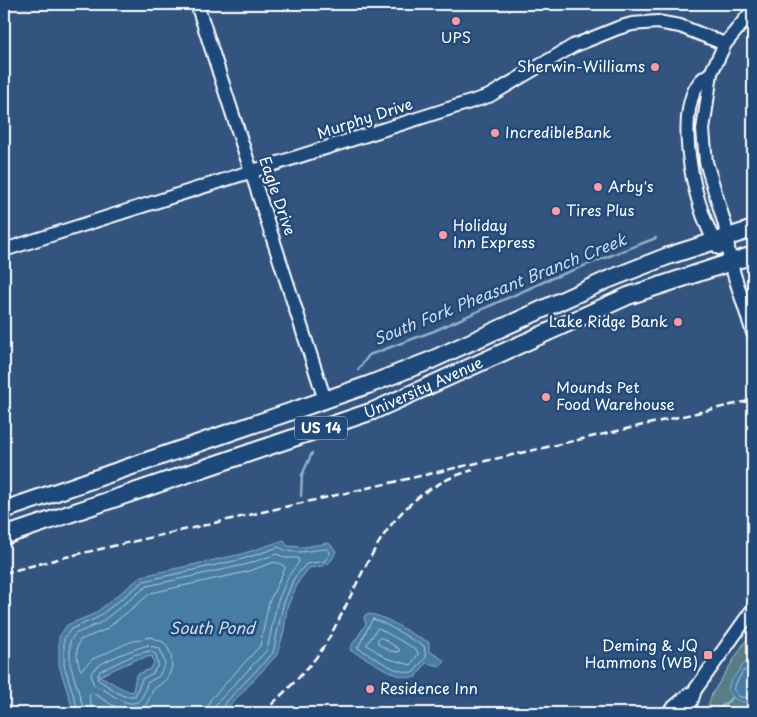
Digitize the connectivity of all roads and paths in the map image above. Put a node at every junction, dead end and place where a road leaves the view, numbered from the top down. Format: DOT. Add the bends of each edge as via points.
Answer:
graph roads {
  1 [pos="197,4"];
  2 [pos="753,10"];
  3 [pos="725,44"];
  4 [pos="252,172"];
  5 [pos="753,229"];
  6 [pos="720,239"];
  7 [pos="4,250"];
  8 [pos="753,255"];
  9 [pos="730,262"];
  10 [pos="753,333"];
  11 [pos="326,400"];
  12 [pos="4,510"];
  13 [pos="4,536"];
  14 [pos="753,609"];
  15 [pos="695,690"];
  16 [pos="667,713"];
  17 [pos="682,713"];
  18 [pos="695,713"];
  1 -- 4 [label="street, Eagle Drive"];
  2 -- 3 [label="street"];
  3 -- 4 [label="street, Murphy Drive" via="680,26 657,22 632,24 598,34 573,46 489,96"];
  3 -- 6 [label="street" via="711,74 703,130"];
  4 -- 7 [label="street, Murphy Drive"];
  4 -- 11 [label="street, Eagle Drive"];
  5 -- 6 [label="main road, University Avenue / US 14"];
  6 -- 9 [label="street"];
  6 -- 11 [label="main road, University Avenue / US 14" via="598,284 429,361"];
  8 -- 9 [label="main road, University Avenue / US 14"];
  9 -- 10 [label="street"];
  9 -- 13 [label="main road, University Avenue / US 14" via="628,296 373,411"];
  11 -- 12 [label="main road, University Avenue / US 14"];
  14 -- 15 [label="street"];
  15 -- 16 [label="street"];
  15 -- 17 [label="street"];
  15 -- 18 [label="street"];
}
